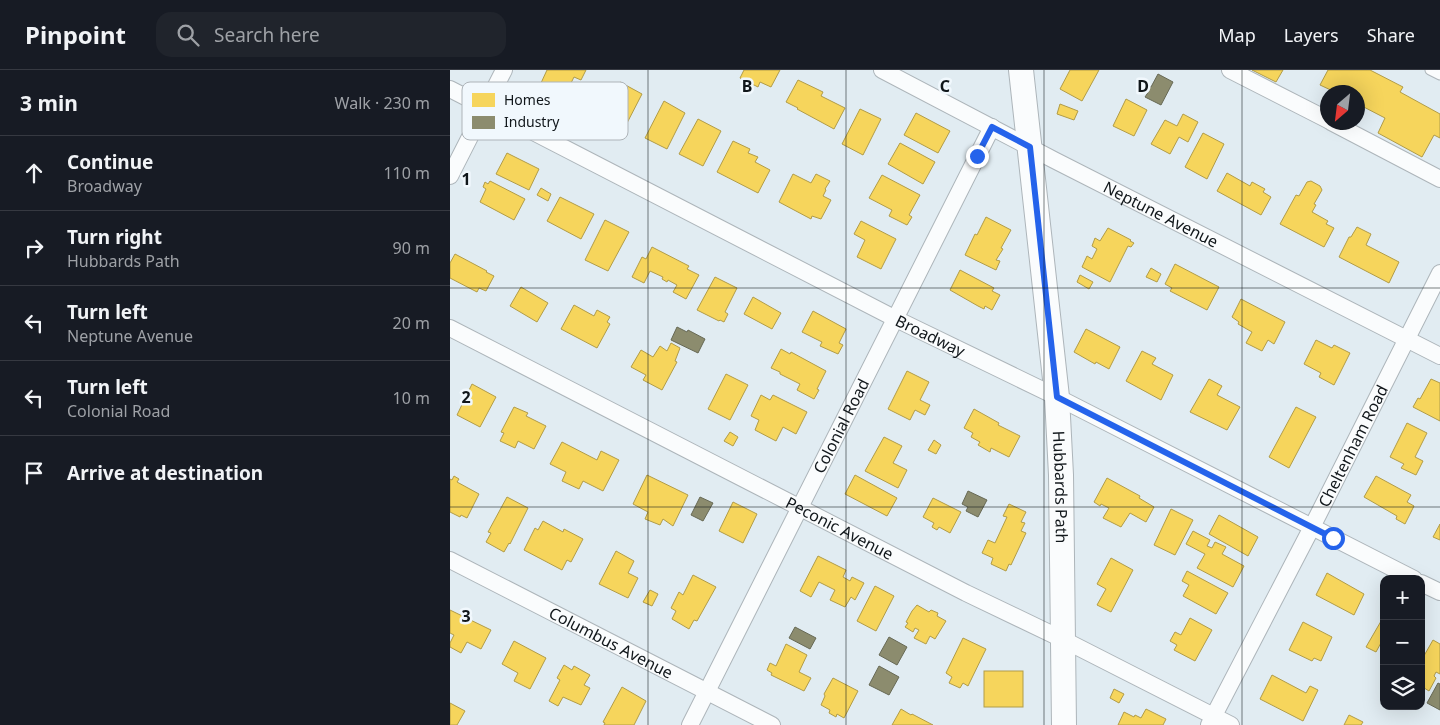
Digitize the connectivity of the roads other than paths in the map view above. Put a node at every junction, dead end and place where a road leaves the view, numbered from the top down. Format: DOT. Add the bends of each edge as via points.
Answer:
graph roads {
  1 [pos="504,70"];
  2 [pos="882,70"];
  3 [pos="1020,70"];
  4 [pos="1230,70"];
  5 [pos="1430,70"];
  6 [pos="1440,75"];
  7 [pos="498,82"];
  8 [pos="450,89"];
  9 [pos="462,95"];
  10 [pos="1320,116"];
  11 [pos="992,127"];
  12 [pos="1347,130"];
  13 [pos="468,140"];
  14 [pos="549,140"];
  15 [pos="1030,147"];
  16 [pos="450,176"];
  17 [pos="1440,179"];
  18 [pos="1440,273"];
  19 [pos="896,318"];
  20 [pos="450,328"];
  21 [pos="1406,339"];
  22 [pos="1440,356"];
  23 [pos="1057,397"];
  24 [pos="800,508"];
  25 [pos="1312,527"];
  26 [pos="450,560"];
  27 [pos="1406,575"];
  28 [pos="1425,584"];
  29 [pos="1440,592"];
  30 [pos="1064,640"];
  31 [pos="707,692"];
  32 [pos="1211,721"];
  33 [pos="690,725"];
  34 [pos="772,725"];
  35 [pos="1064,725"];
  36 [pos="1231,725"];
  1 -- 7 [label="street"];
  2 -- 11 [label="street, Neptune Avenue"];
  3 -- 15 [label="street, Hubbards Path"];
  4 -- 10 [label="street"];
  5 -- 6 [label="lane"];
  8 -- 9 [label="street, Broadway"];
  11 -- 15 [label="street, Neptune Avenue"];
  11 -- 19 [label="street, Colonial Road"];
  12 -- 17 [label="street"];
  13 -- 16 [label="street"];
  14 -- 19 [label="street, Broadway"];
  15 -- 21 [label="street, Neptune Avenue"];
  15 -- 23 [label="street, Hubbards Path"];
  18 -- 21 [label="street, Cheltenham Road"];
  19 -- 23 [label="street, Broadway"];
  19 -- 24 [label="street, Colonial Road"];
  20 -- 24 [label="street, Peconic Avenue"];
  21 -- 22 [label="street, Neptune Avenue"];
  21 -- 25 [label="street, Cheltenham Road"];
  23 -- 25 [label="street, Broadway"];
  23 -- 30 [label="street, Hubbards Path"];
  24 -- 30 [label="street, Peconic Avenue"];
  24 -- 31 [label="street, Colonial Road"];
  25 -- 27 [label="street, Broadway"];
  25 -- 32 [label="street, Cheltenham Road"];
  26 -- 31 [label="street, Columbus Avenue"];
  28 -- 29 [label="street"];
  30 -- 32 [label="street, Peconic Avenue"];
  30 -- 35 [label="street, Hubbards Path"];
  31 -- 33 [label="street, Colonial Road"];
  31 -- 34 [label="street, Columbus Avenue"];
  32 -- 36 [label="street, Peconic Avenue"];
}
